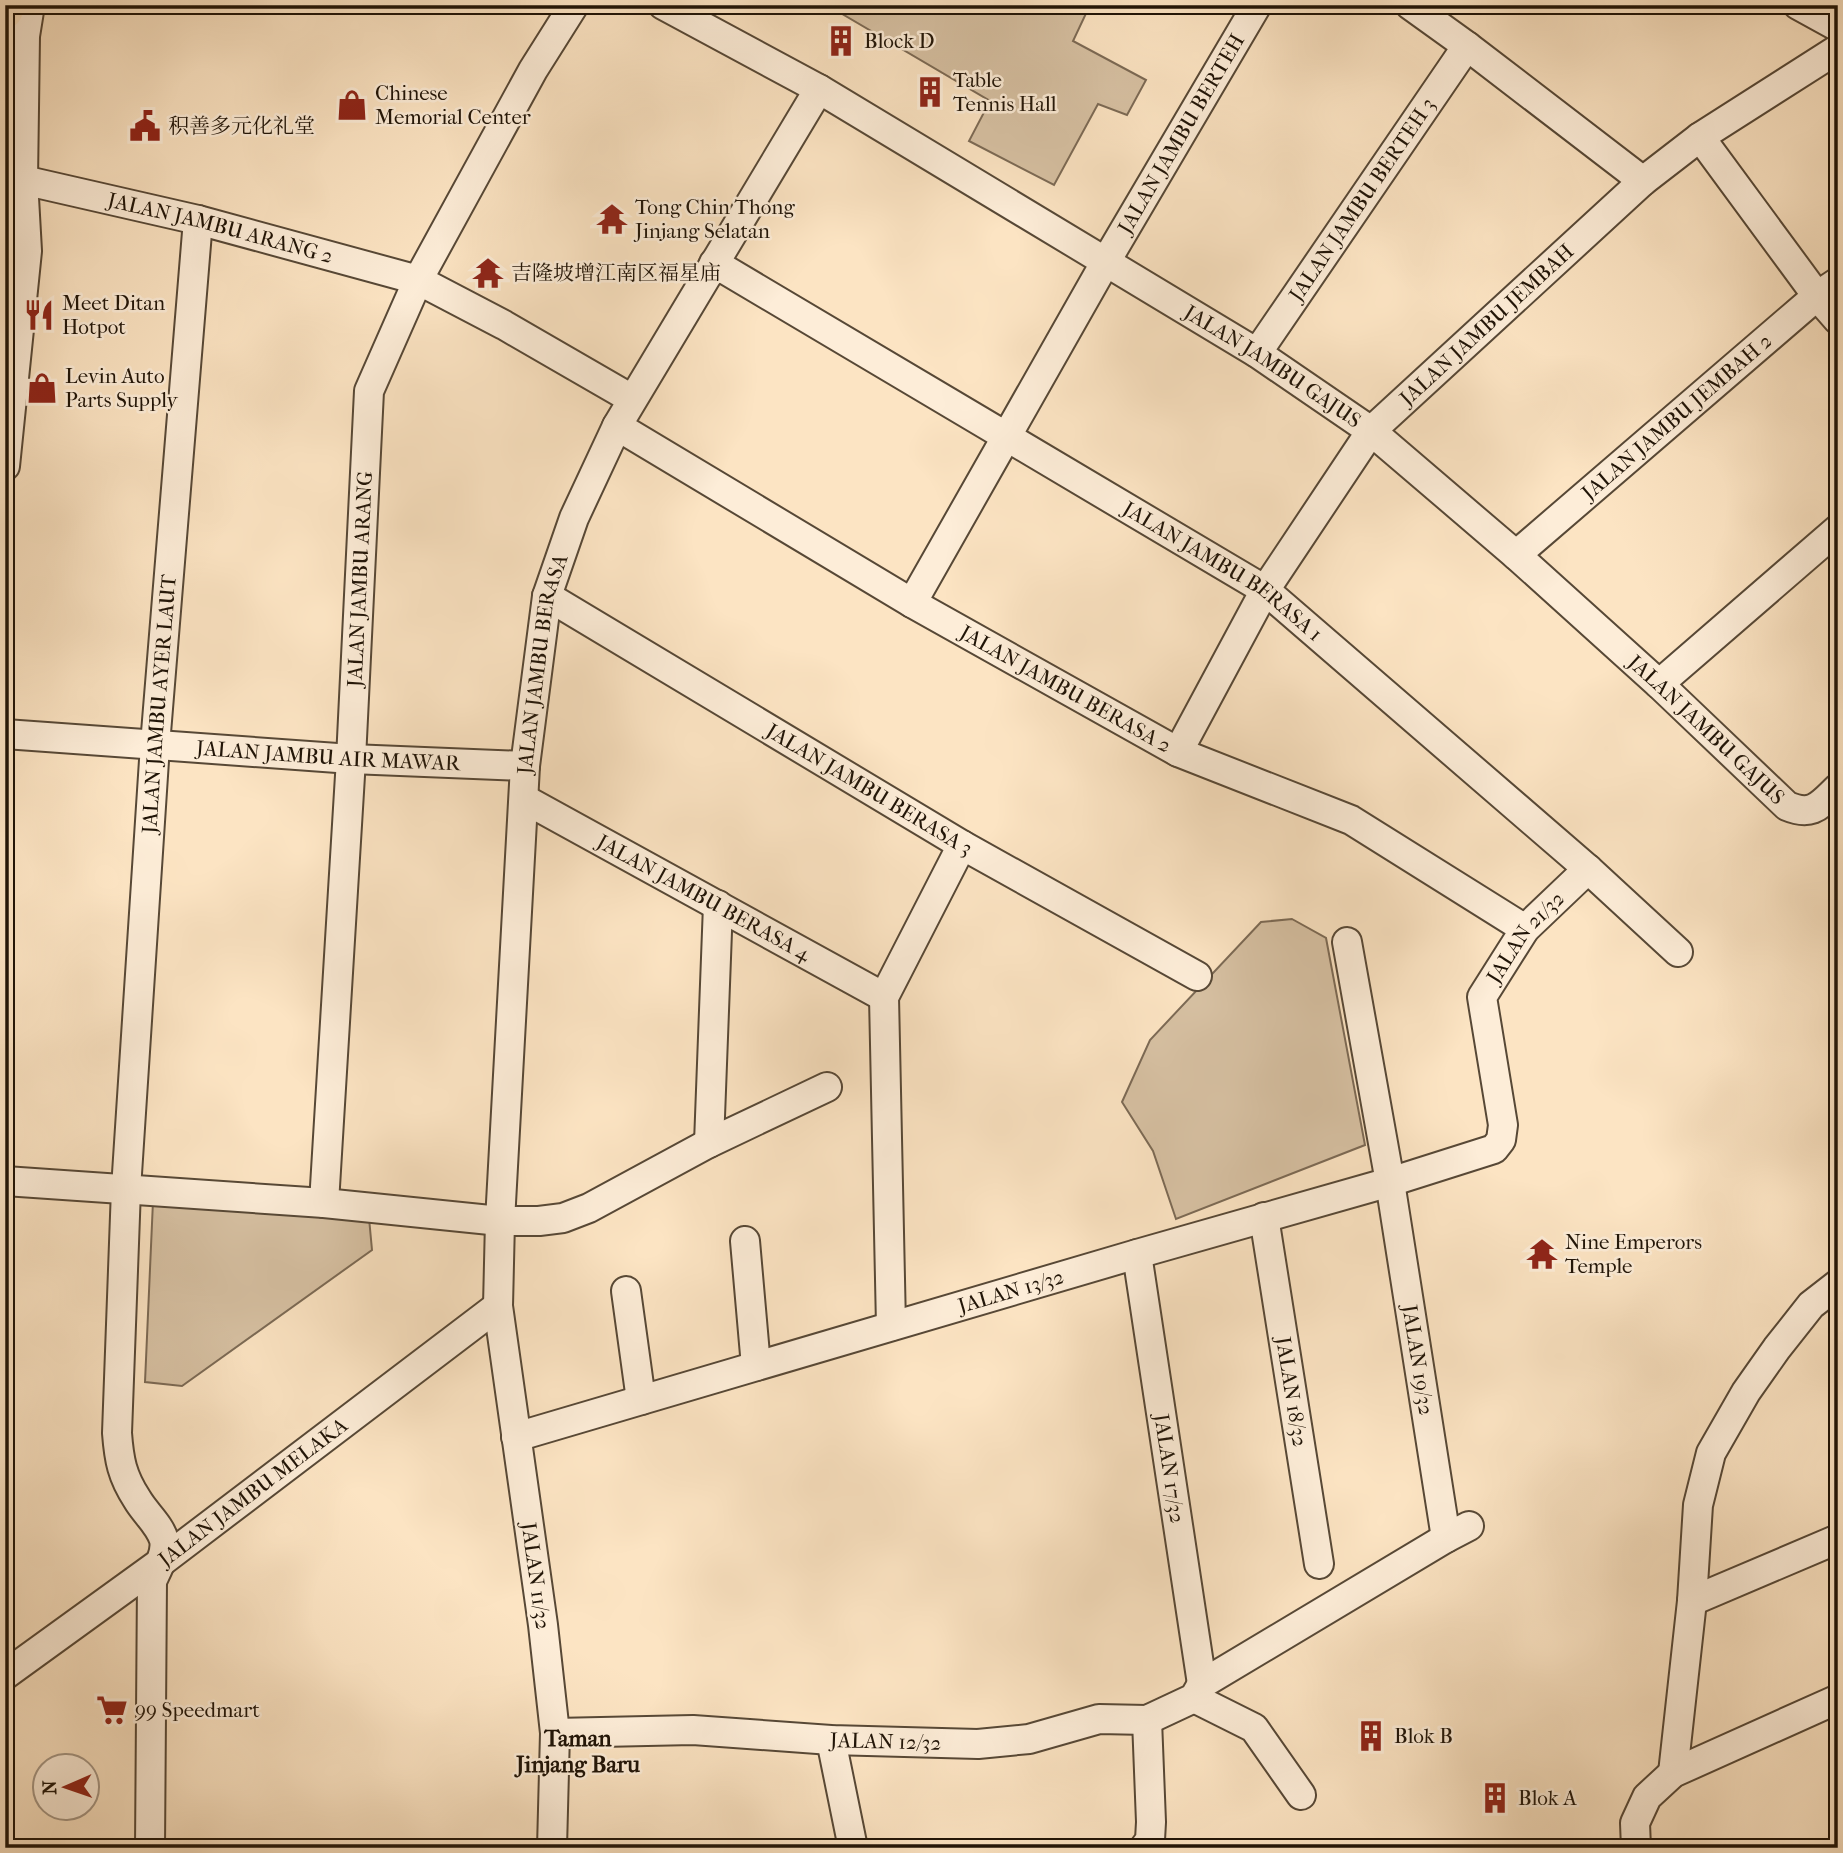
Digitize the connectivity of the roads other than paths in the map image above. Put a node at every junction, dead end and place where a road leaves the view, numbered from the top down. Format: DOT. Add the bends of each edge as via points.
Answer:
graph roads {
  1 [pos="6,5"];
  2 [pos="30,5"];
  3 [pos="574,5"];
  4 [pos="663,5"];
  5 [pos="1257,5"];
  6 [pos="1410,5"];
  7 [pos="1798,5"];
  8 [pos="5,11"];
  9 [pos="1838,27"];
  10 [pos="1467,46"];
  11 [pos="1838,49"];
  12 [pos="819,89"];
  13 [pos="1700,137"];
  14 [pos="23,180"];
  15 [pos="1643,181"];
  16 [pos="198,220"];
  17 [pos="714,263"];
  18 [pos="1105,263"];
  19 [pos="418,280"];
  20 [pos="1827,289"];
  21 [pos="1838,320"];
  22 [pos="1257,353"];
  23 [pos="632,399"];
  24 [pos="617,426"];
  25 [pos="1371,431"];
  26 [pos="1007,437"];
  27 [pos="5,466"];
  28 [pos="1838,528"];
  29 [pos="1516,555"];
  30 [pos="1265,590"];
  31 [pos="547,596"];
  32 [pos="912,603"];
  33 [pos="1659,684"];
  34 [pos="5,734"];
  35 [pos="155,745"];
  36 [pos="1178,752"];
  37 [pos="351,759"];
  38 [pos="525,766"];
  39 [pos="1838,788"];
  40 [pos="524,799"];
  41 [pos="962,845"];
  42 [pos="1588,869"];
  43 [pos="718,905"];
  44 [pos="1525,929"];
  45 [pos="1347,942"];
  46 [pos="1678,952"];
  47 [pos="1197,976"];
  48 [pos="884,997"];
  49 [pos="827,1087"];
  50 [pos="1501,1140"];
  51 [pos="709,1143"];
  52 [pos="5,1181"];
  53 [pos="1390,1182"];
  54 [pos="126,1189"];
  55 [pos="324,1203"];
  56 [pos="1264,1217"];
  57 [pos="500,1221"];
  58 [pos="745,1241"];
  59 [pos="1137,1254"];
  60 [pos="1838,1284"];
  61 [pos="626,1291"];
  62 [pos="498,1306"];
  63 [pos="891,1326"];
  64 [pos="756,1366"];
  65 [pos="641,1400"];
  66 [pos="516,1437"];
  67 [pos="1458,1532"];
  68 [pos="1838,1539"];
  69 [pos="161,1562"];
  70 [pos="1319,1564"];
  71 [pos="1692,1601"];
  72 [pos="5,1675"];
  73 [pos="1198,1691"];
  74 [pos="1838,1699"];
  75 [pos="1147,1720"];
  76 [pos="555,1733"];
  77 [pos="831,1740"];
  78 [pos="1673,1773"];
  79 [pos="1301,1795"];
  80 [pos="150,1848"];
  81 [pos="552,1848"];
  82 [pos="853,1848"];
  83 [pos="1144,1848"];
  84 [pos="1636,1848"];
  1 -- 8 [label="main road"];
  2 -- 14 [label="street" via="25,36"];
  3 -- 19 [label="street, JALAN JAMBU ARANG" via="533,69"];
  4 -- 12 [label="street, JALAN JAMBU GAJUS"];
  5 -- 18 [label="street, JALAN JAMBU BERTEH"];
  6 -- 10 [label="street"];
  7 -- 9 [label="street"];
  10 -- 15 [label="street"];
  10 -- 22 [label="street, JALAN JAMBU BERTEH 3"];
  11 -- 13 [label="street, JALAN JAMBU JEMBAH"];
  12 -- 17 [label="street, JALAN JAMBU BERASA"];
  12 -- 18 [label="street, JALAN JAMBU GAJUS"];
  13 -- 15 [label="street, JALAN JAMBU JEMBAH"];
  13 -- 20 [label="street"];
  14 -- 16 [label="street, JALAN JAMBU ARANG 2"];
  14 -- 27 [label="street" via="27,251"];
  15 -- 25 [label="street, JALAN JAMBU JEMBAH"];
  16 -- 19 [label="street, JALAN JAMBU ARANG 2"];
  16 -- 35 [label="street, JALAN JAMBU AYER LAUT"];
  17 -- 23 [label="street, JALAN JAMBU BERASA"];
  17 -- 26 [label="street, JALAN JAMBU BERASA 1"];
  18 -- 22 [label="street, JALAN JAMBU GAJUS"];
  18 -- 26 [label="street, JALAN JAMBU BERTEH"];
  19 -- 23 [label="street, JALAN JAMBU ARANG 2"];
  19 -- 37 [label="street, JALAN JAMBU ARANG" via="369,391"];
  20 -- 21 [label="street"];
  20 -- 29 [label="street, JALAN JAMBU JEMBAH 2"];
  22 -- 25 [label="street, JALAN JAMBU GAJUS"];
  23 -- 24 [label="street, JALAN JAMBU BERASA"];
  24 -- 31 [label="street, JALAN JAMBU BERASA" via="574,518"];
  24 -- 32 [label="street, JALAN JAMBU BERASA 2"];
  25 -- 29 [label="street, JALAN JAMBU GAJUS"];
  25 -- 30 [label="street, JALAN JAMBU JEMBAH"];
  26 -- 30 [label="street, JALAN JAMBU BERASA 1"];
  26 -- 32 [label="street, JALAN JAMBU BERTEH"];
  28 -- 33 [label="street"];
  29 -- 33 [label="street, JALAN JAMBU GAJUS"];
  30 -- 36 [label="street, JALAN JAMBU JEMBAH"];
  30 -- 42 [label="street, JALAN JAMBU BERASA 1"];
  31 -- 38 [label="street, JALAN JAMBU BERASA"];
  31 -- 41 [label="street, JALAN JAMBU BERASA 3"];
  32 -- 36 [label="street, JALAN JAMBU BERASA 2"];
  33 -- 39 [label="street, JALAN JAMBU GAJUS" via="1787,806 1799,811 1816,809"];
  34 -- 35 [label="street, JALAN JAMBU AIR MAWAR"];
  35 -- 37 [label="street, JALAN JAMBU AIR MAWAR"];
  35 -- 54 [label="street, JALAN JAMBU AYER LAUT"];
  36 -- 44 [label="street, JALAN JAMBU BERASA 2" via="1351,820"];
  37 -- 38 [label="street, JALAN JAMBU AIR MAWAR"];
  37 -- 55 [label="street, JALAN JAMBU ARANG"];
  38 -- 40 [label="street, JALAN JAMBU BERASA"];
  40 -- 43 [label="street, JALAN JAMBU BERASA 4"];
  40 -- 57 [label="street, JALAN JAMBU BERASA"];
  41 -- 47 [label="street, JALAN JAMBU BERASA 3"];
  41 -- 48 [label="street"];
  42 -- 44 [label="street, JALAN 21/32"];
  42 -- 46 [label="street, JALAN JAMBU BERASA 1"];
  43 -- 48 [label="street, JALAN JAMBU BERASA 4"];
  43 -- 51 [label="street"];
  44 -- 50 [label="street, JALAN 21/32" via="1482,997 1503,1125"];
  45 -- 53 [label="street, JALAN 19/32"];
  48 -- 63 [label="street"];
  49 -- 51 [label="street"];
  50 -- 53 [label="street, JALAN 13/32" via="1494,1149"];
  51 -- 57 [label="street" via="563,1218"];
  52 -- 54 [label="street"];
  53 -- 56 [label="street, JALAN 13/32"];
  53 -- 67 [label="street, JALAN 19/32"];
  54 -- 55 [label="street"];
  54 -- 69 [label="street, JALAN JAMBU AYER LAUT" via="118,1455 136,1499 164,1542"];
  55 -- 57 [label="street"];
  56 -- 59 [label="street, JALAN 13/32"];
  56 -- 70 [label="street, JALAN 18/32"];
  57 -- 62 [label="street, JALAN JAMBU BERASA"];
  58 -- 64 [label="street"];
  59 -- 63 [label="street, JALAN 13/32"];
  59 -- 73 [label="street, JALAN 17/32"];
  60 -- 71 [label="street" via="1811,1305 1777,1348 1711,1453 1698,1505"];
  61 -- 65 [label="street"];
  62 -- 66 [label="street, JALAN 11/32"];
  62 -- 69 [label="street, JALAN JAMBU MELAKA"];
  63 -- 64 [label="street, JALAN 13/32"];
  64 -- 65 [label="street, JALAN 13/32"];
  65 -- 66 [label="street, JALAN 13/32"];
  66 -- 76 [label="street, JALAN 11/32"];
  67 -- 73 [label="street, JALAN 12/32"];
  68 -- 71 [label="street"];
  69 -- 72 [label="street, JALAN JAMBU MELAKA"];
  69 -- 80 [label="street" via="152,1581"];
  71 -- 78 [label="street"];
  73 -- 75 [label="street, JALAN 12/32"];
  73 -- 79 [label="street" via="1254,1728"];
  74 -- 78 [label="street"];
  75 -- 77 [label="street, JALAN 12/32" via="1099,1719 1029,1739 978,1744"];
  75 -- 83 [label="street" via="1151,1822 1150,1840"];
  76 -- 77 [label="street, JALAN 12/32" via="693,1730"];
  76 -- 81 [label="street, JALAN 11/32"];
  77 -- 82 [label="street"];
  78 -- 84 [label="street" via="1647,1797 1635,1823"];
}
